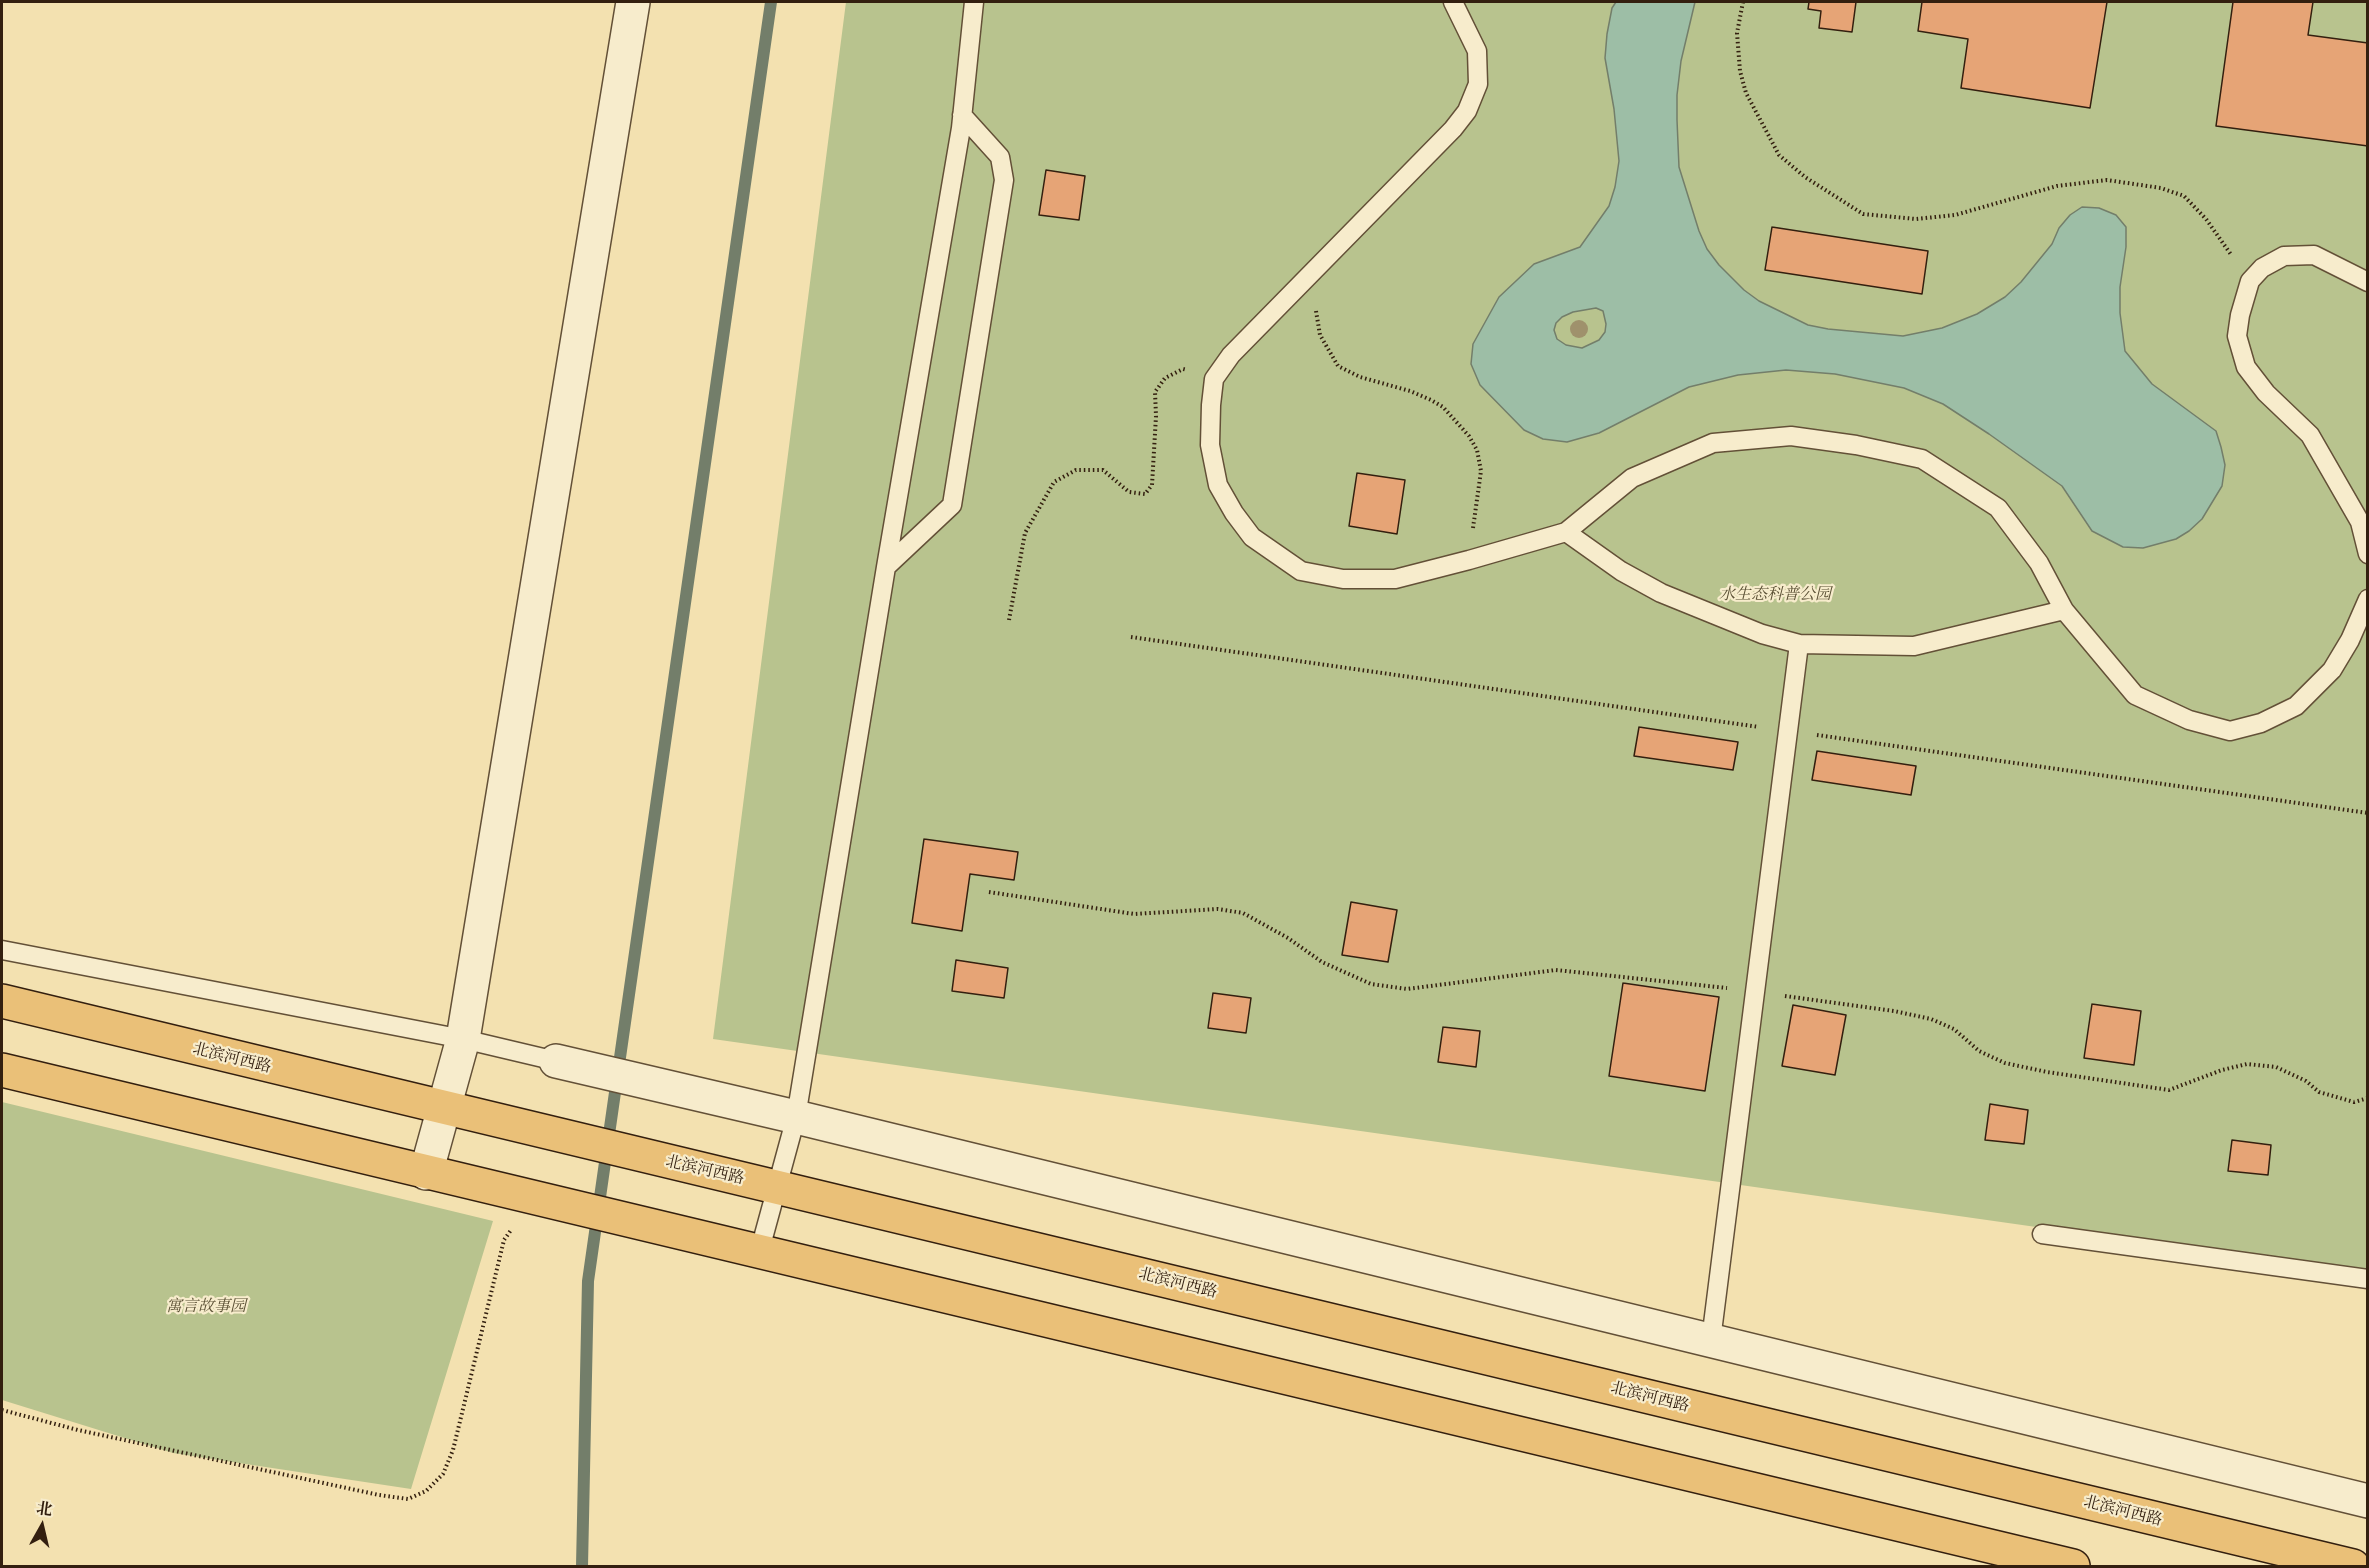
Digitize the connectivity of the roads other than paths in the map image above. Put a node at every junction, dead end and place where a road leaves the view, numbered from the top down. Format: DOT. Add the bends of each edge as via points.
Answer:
graph roads {
  1 [pos="633,2"];
  2 [pos="974,2"];
  3 [pos="1453,2"];
  4 [pos="962,115"];
  5 [pos="2367,282"];
  6 [pos="1566,532"];
  7 [pos="2367,554"];
  8 [pos="885,567"];
  9 [pos="2367,598"];
  10 [pos="2064,610"];
  11 [pos="1799,644"];
  12 [pos="2,950"];
  13 [pos="2,1002"];
  14 [pos="463,1039"];
  15 [pos="556,1061"];
  16 [pos="2,1070"];
  17 [pos="443,1109"];
  18 [pos="796,1117"];
  19 [pos="426,1173"];
  20 [pos="777,1187"];
  21 [pos="2042,1234"];
  22 [pos="759,1253"];
  23 [pos="2367,1280"];
  24 [pos="1711,1341"];
  25 [pos="2367,1501"];
  26 [pos="2073,1566"];
  27 [pos="2353,1566"];
  1 -- 14 [label="street"];
  2 -- 4 [label="lane"];
  3 -- 6 [label="lane" via="1477,51 1478,84 1467,111 1231,355 1214,379 1210,445 1218,484 1252,537 1301,571 1343,579 1395,579"];
  4 -- 8 [label="lane"];
  4 -- 8 [label="lane" via="1000,157 1004,180 952,505"];
  5 -- 7 [label="lane" via="2314,255 2284,256 2262,268 2250,281 2237,336 2247,367 2266,393 2310,435 2360,522"];
  6 -- 10 [label="lane" via="1632,478 1713,443 1791,436 1856,445 1922,459 1998,508 2039,563"];
  6 -- 11 [label="lane" via="1621,571 1661,593 1762,634"];
  8 -- 18 [label="lane"];
  9 -- 10 [label="lane" via="2350,640 2332,670 2296,706 2230,732 2189,720 2136,695"];
  10 -- 11 [label="lane" via="1914,646"];
  11 -- 24 [label="lane"];
  12 -- 14 [label="lane"];
  13 -- 17 [label="main road, 北滨河西路"];
  14 -- 15 [label="lane"];
  14 -- 17 [label="street"];
  15 -- 18 [label="street"];
  16 -- 19 [label="main road"];
  17 -- 19 [label="street"];
  17 -- 20 [label="main road, 北滨河西路"];
  18 -- 20 [label="lane"];
  18 -- 24 [label="street"];
  19 -- 22 [label="main road"];
  20 -- 22 [label="lane"];
  20 -- 27 [label="main road, 北滨河西路"];
  21 -- 23 [label="lane"];
  22 -- 26 [label="main road"];
  24 -- 25 [label="street"];
}
